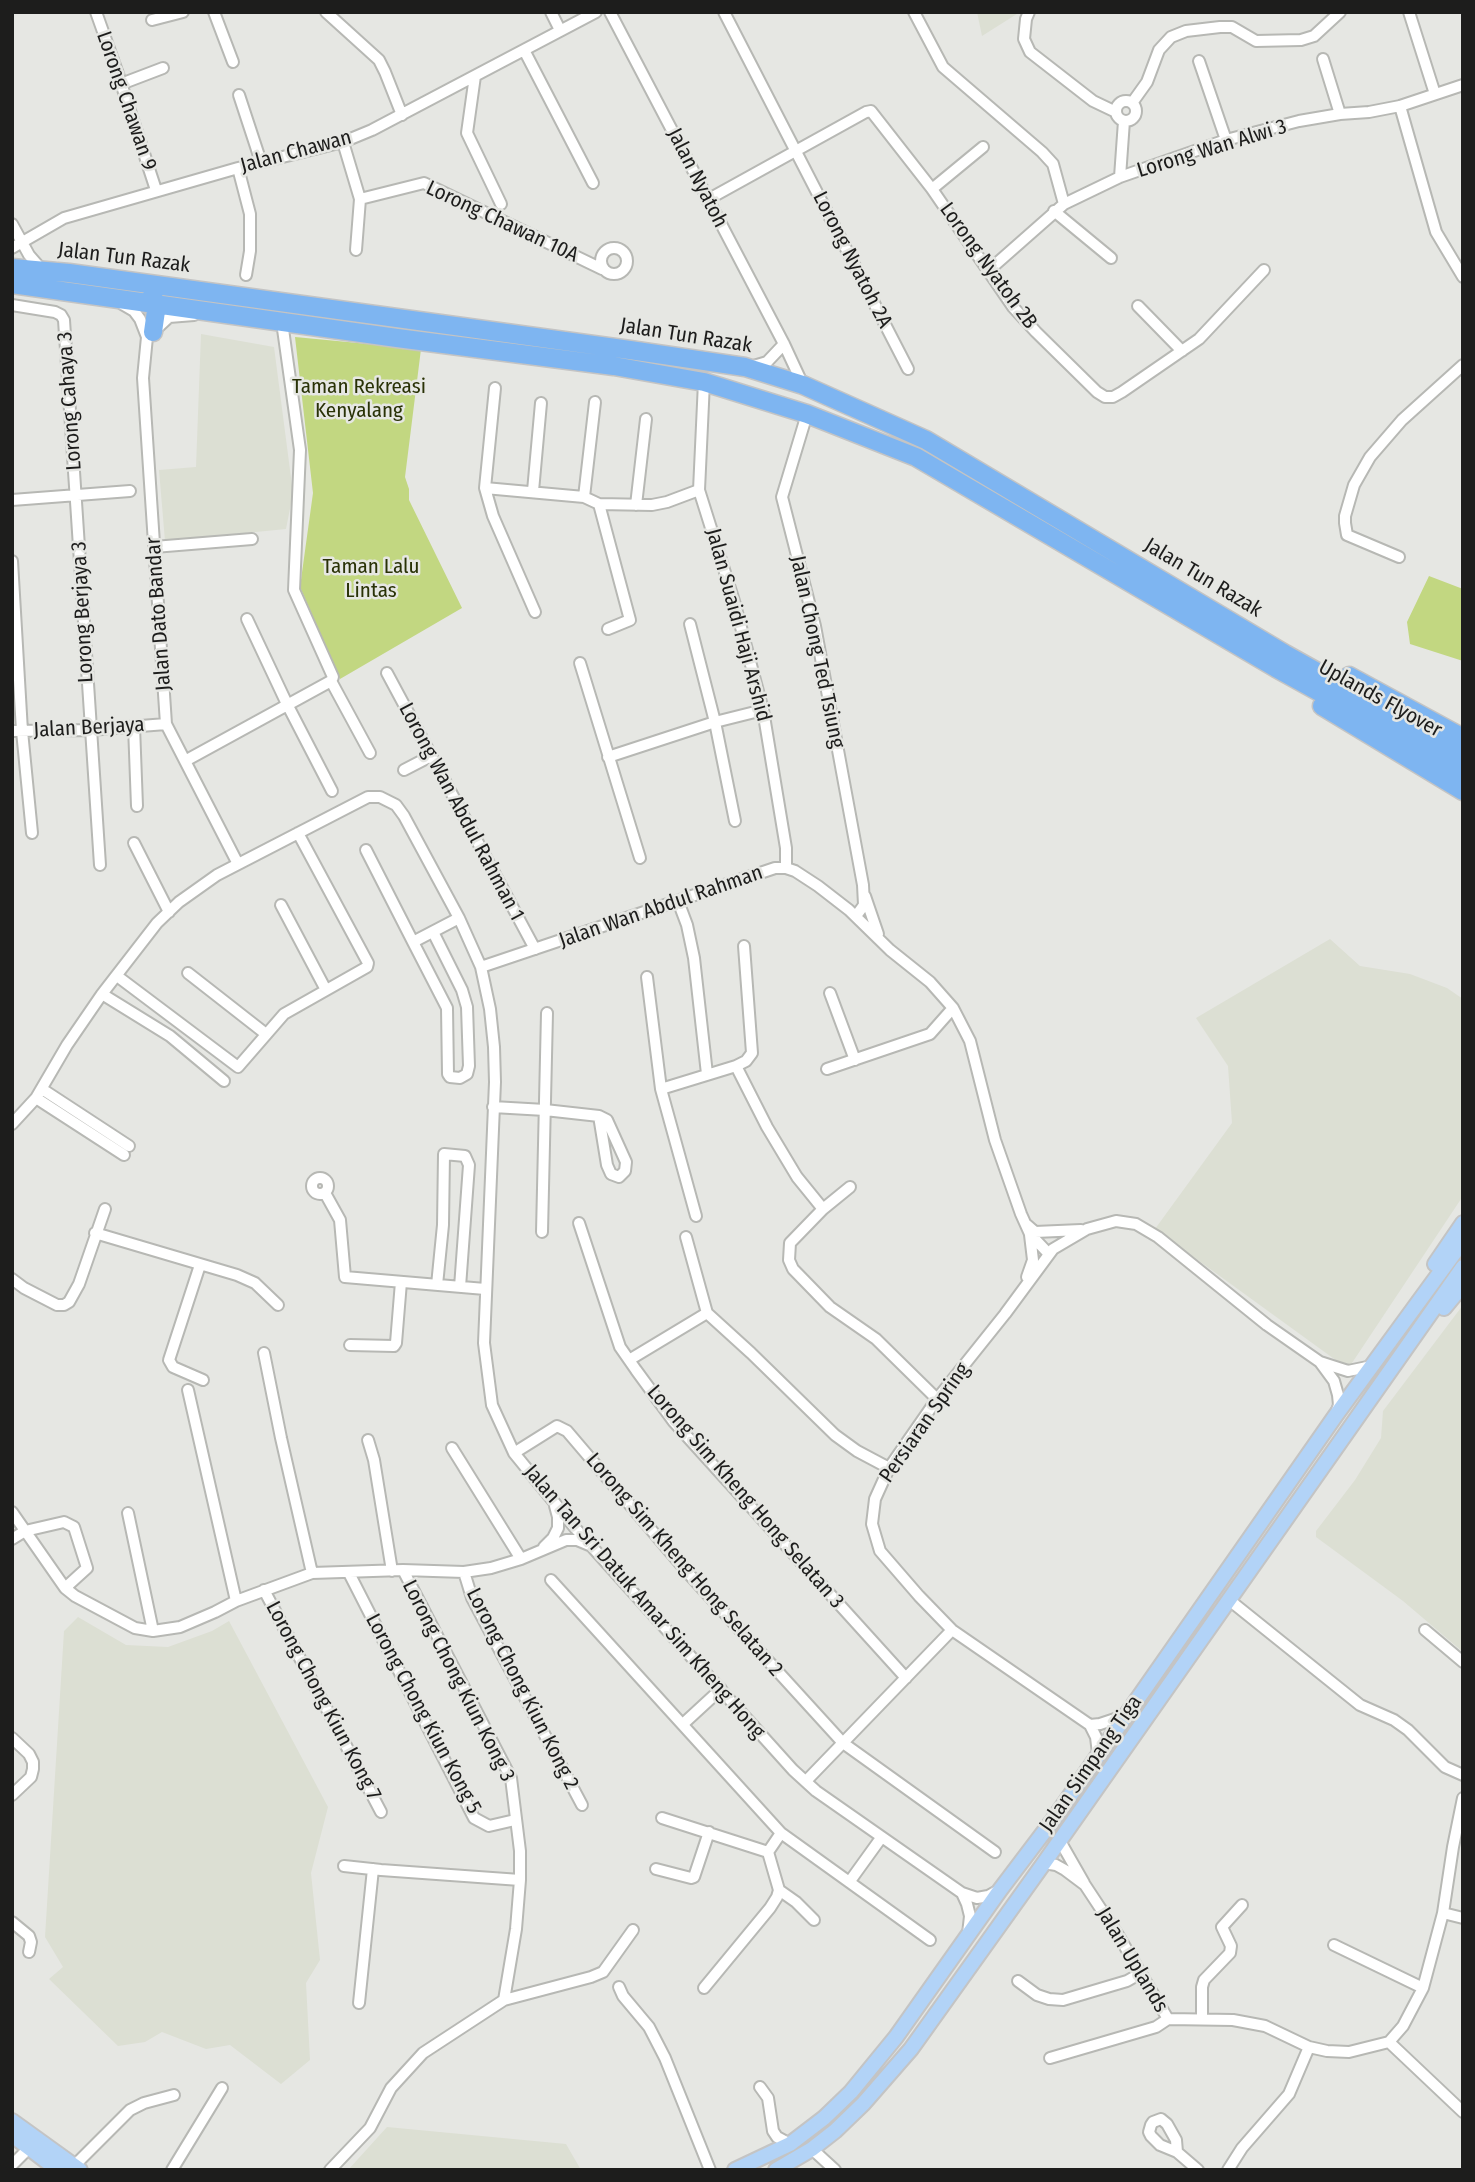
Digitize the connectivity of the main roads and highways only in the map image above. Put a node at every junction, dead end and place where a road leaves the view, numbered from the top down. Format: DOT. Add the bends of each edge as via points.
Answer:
graph roads {
  1 [pos="13,273"];
  2 [pos="157,304"];
  3 [pos="150,340"];
  4 [pos="1247,641"];
  5 [pos="1281,661"];
  6 [pos="1463,738"];
  7 [pos="1463,753"];
  8 [pos="1463,771"];
  9 [pos="1463,791"];
  10 [pos="1463,1223"];
  11 [pos="1463,1241"];
  12 [pos="1463,1267"];
  13 [pos="1463,1285"];
  14 [pos="1390,1341"];
  15 [pos="1404,1350"];
  16 [pos="12,2121"];
  17 [pos="12,2135"];
  18 [pos="77,2168"];
  19 [pos="58,2170"];
  20 [pos="735,2170"];
  21 [pos="776,2170"];
  1 -- 2 [label="highway, Jalan Tun Razak" via="111,298"];
  1 -- 2 [label="highway" via="142,292"];
  1 -- 4 [label="highway, Jalan Tun Razak" via="43,271 745,367 803,385 926,440"];
  2 -- 3 [label="highway"];
  2 -- 4 [label="highway, Jalan Tun Razak" via="704,382 807,414 916,457"];
  4 -- 5 [label="highway, Jalan Tun Razak"];
  4 -- 6 [label="highway" via="1290,645"];
  4 -- 9 [label="highway" via="1276,679"];
  5 -- 7 [label="highway, Uplands Flyover"];
  5 -- 8 [label="highway, Uplands Flyover"];
  10 -- 14 [label="main road" via="1402,1312"];
  11 -- 14 [label="main road, Jalan Simpang Tiga"];
  12 -- 15 [label="main road, Jalan Simpang Tiga"];
  13 -- 15 [label="main road"];
  14 -- 20 [label="main road, Jalan Simpang Tiga" via="896,2037 824,2118 790,2144"];
  15 -- 21 [label="main road, Jalan Simpang Tiga" via="911,2049 863,2104 812,2149"];
  16 -- 18 [label="main road"];
  17 -- 19 [label="main road"];
}
